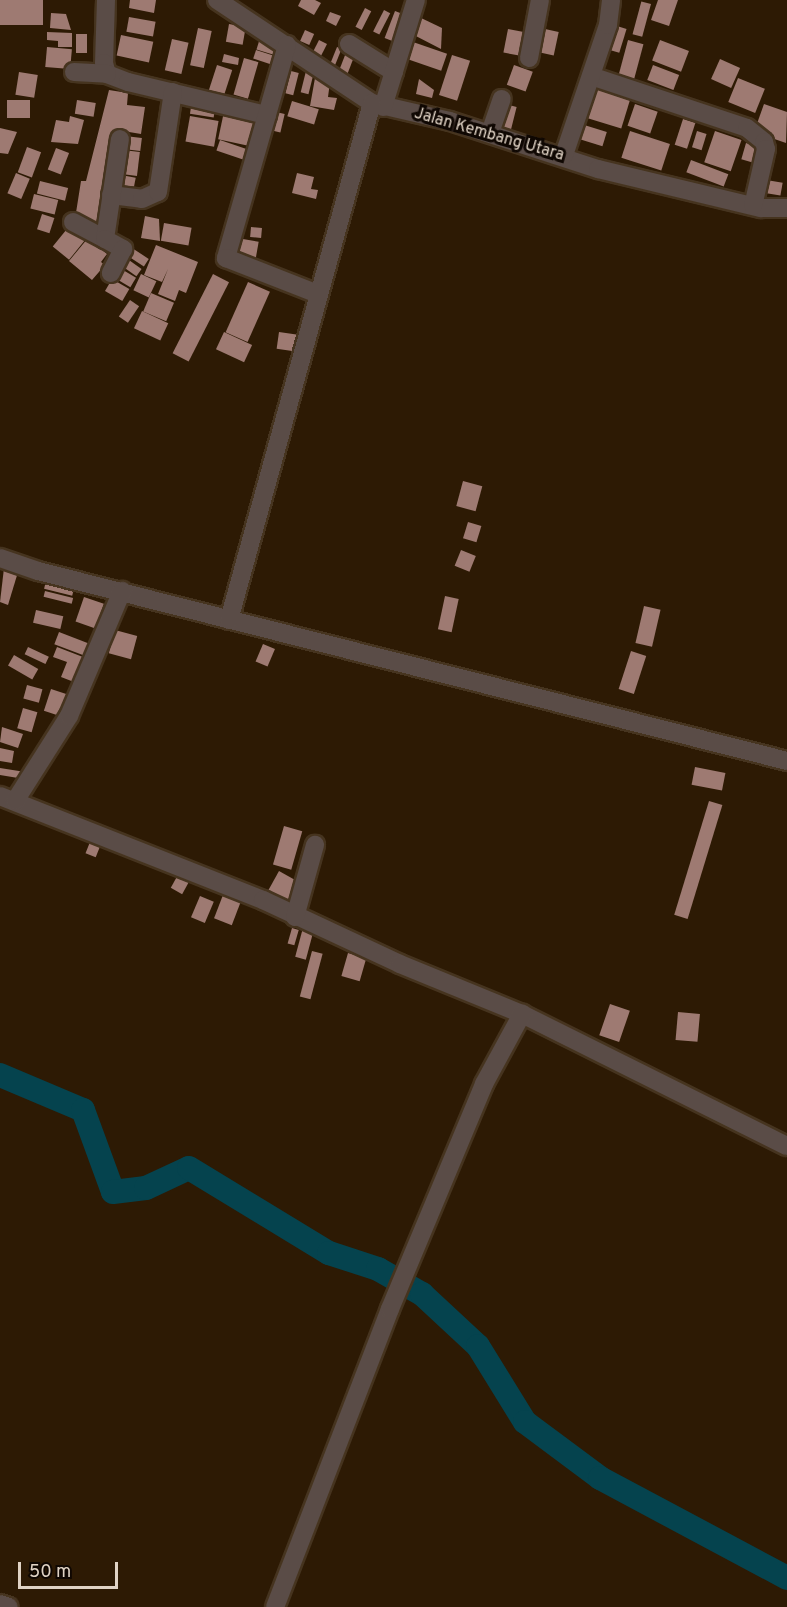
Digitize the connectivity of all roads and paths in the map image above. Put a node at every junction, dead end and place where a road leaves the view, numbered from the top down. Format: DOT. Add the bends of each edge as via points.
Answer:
graph roads {
  1 [pos="106,0"];
  2 [pos="416,0"];
  3 [pos="540,0"];
  4 [pos="611,0"];
  5 [pos="220,1"];
  6 [pos="349,44"];
  7 [pos="287,45"];
  8 [pos="529,58"];
  9 [pos="74,72"];
  10 [pos="394,72"];
  11 [pos="107,74"];
  12 [pos="591,76"];
  13 [pos="173,92"];
  14 [pos="502,99"];
  15 [pos="377,105"];
  16 [pos="267,115"];
  17 [pos="490,133"];
  18 [pos="120,139"];
  19 [pos="564,155"];
  20 [pos="111,195"];
  21 [pos="753,206"];
  22 [pos="787,208"];
  23 [pos="73,222"];
  24 [pos="105,239"];
  25 [pos="111,273"];
  26 [pos="318,294"];
  27 [pos="0,558"];
  28 [pos="122,591"];
  29 [pos="229,620"];
  30 [pos="787,760"];
  31 [pos="7,799"];
  32 [pos="315,845"];
  33 [pos="295,917"];
  34 [pos="522,1014"];
  35 [pos="787,1146"];
  36 [pos="0,1604"];
  37 [pos="9,1607"];
  38 [pos="275,1607"];
  1 -- 11 [label="street"];
  2 -- 10 [label="street"];
  3 -- 8 [label="street"];
  4 -- 12 [label="street" via="608,25"];
  5 -- 7 [label="street, Jalan Kembang Utara"];
  6 -- 10 [label="street"];
  7 -- 15 [label="street, Jalan Kembang Utara"];
  7 -- 16 [label="street"];
  9 -- 11 [label="street"];
  10 -- 15 [label="street"];
  11 -- 13 [label="street"];
  12 -- 19 [label="street"];
  12 -- 21 [label="street" via="747,128 764,142 766,149"];
  13 -- 16 [label="street"];
  13 -- 20 [label="street" via="158,192 142,198"];
  14 -- 17 [label="street"];
  15 -- 17 [label="street, Jalan Kembang Utara"];
  15 -- 26 [label="street"];
  16 -- 26 [label="street" via="226,258"];
  17 -- 19 [label="street, Jalan Kembang Utara"];
  18 -- 20 [label="street"];
  19 -- 21 [label="street, Jalan Kembang Utara" via="598,168"];
  20 -- 24 [label="street"];
  21 -- 22 [label="street, Jalan Kembang Utara"];
  23 -- 24 [label="street"];
  24 -- 25 [label="street" via="123,249"];
  26 -- 29 [label="street"];
  27 -- 28 [label="street"];
  28 -- 29 [label="street"];
  28 -- 31 [label="street" via="69,716"];
  29 -- 30 [label="street"];
  31 -- 33 [label="street"];
  32 -- 33 [label="street"];
  33 -- 34 [label="street"];
  34 -- 35 [label="street"];
  34 -- 38 [label="street" via="484,1084 398,1290"];
  36 -- 37 [label="street"];
}
